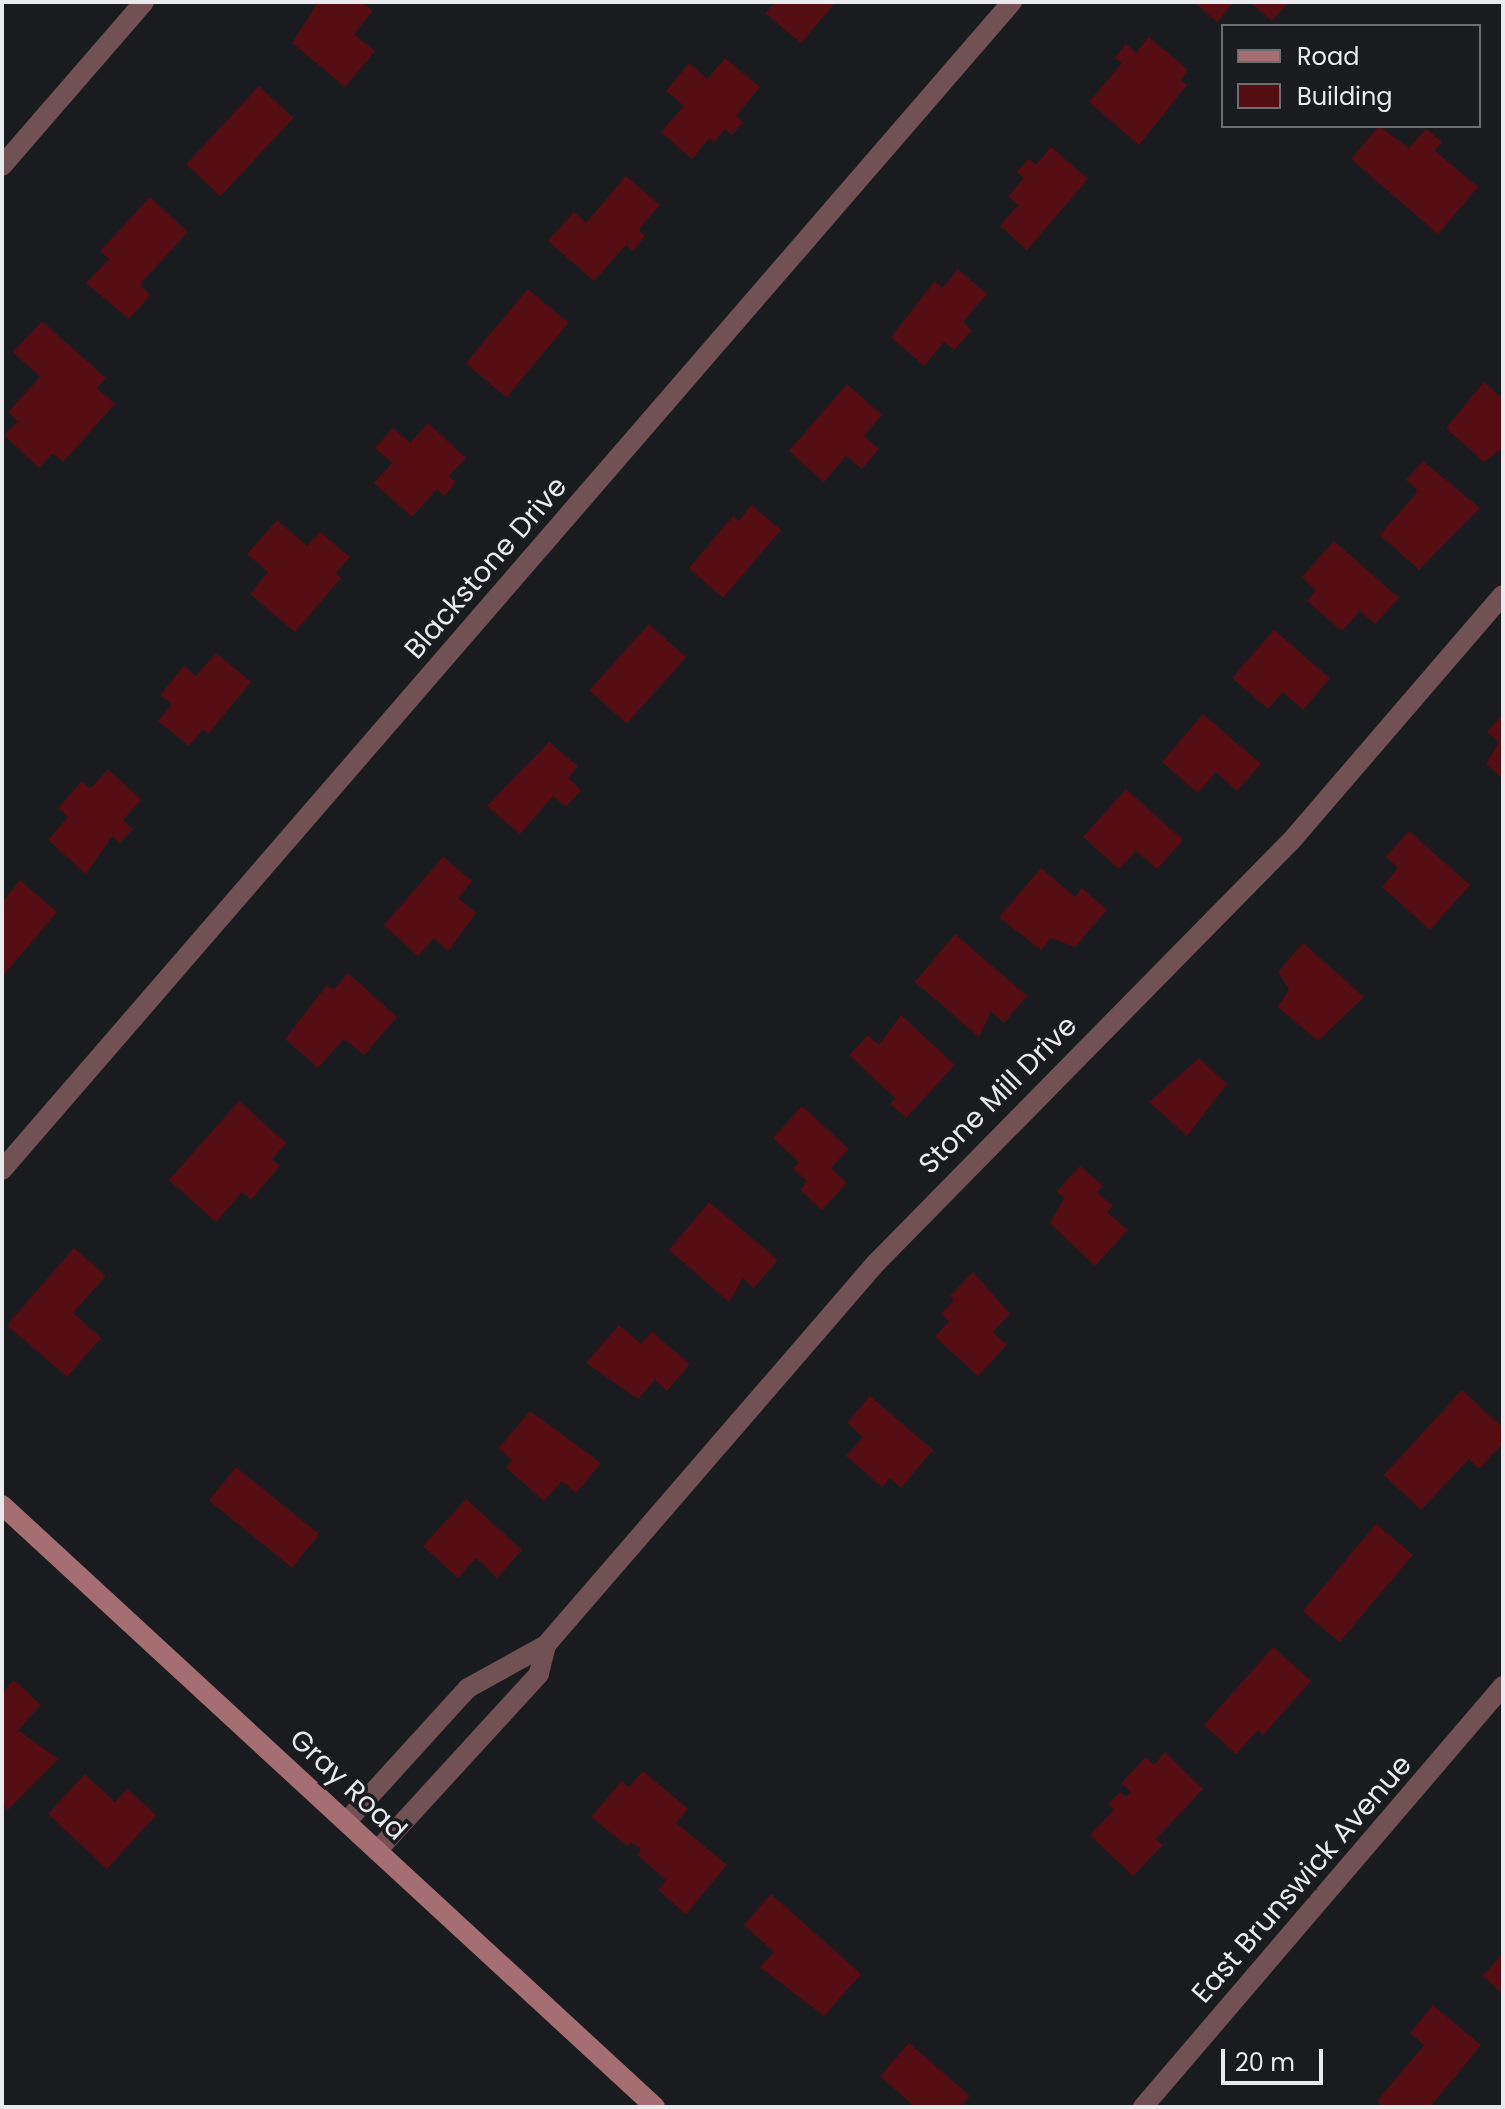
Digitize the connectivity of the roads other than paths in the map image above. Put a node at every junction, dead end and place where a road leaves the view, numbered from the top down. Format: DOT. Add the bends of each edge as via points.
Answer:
graph roads {
  1 [pos="144,2"];
  2 [pos="1012,2"];
  3 [pos="2,166"];
  4 [pos="1503,595"];
  5 [pos="2,1170"];
  6 [pos="2,1505"];
  7 [pos="546,1645"];
  8 [pos="1503,1686"];
  9 [pos="346,1822"];
  10 [pos="377,1851"];
  11 [pos="655,2107"];
  12 [pos="1143,2107"];
  1 -- 3 [label="street"];
  2 -- 5 [label="street, Blackstone Drive"];
  4 -- 7 [label="street, Stone Mill Drive" via="1292,840 876,1263"];
  6 -- 9 [label="street, Gray Road"];
  7 -- 9 [label="street, Stone Mill Drive" via="468,1688"];
  7 -- 10 [label="street, Stone Mill Drive" via="539,1674"];
  8 -- 12 [label="street, East Brunswick Avenue"];
  9 -- 10 [label="street, Gray Road"];
  10 -- 11 [label="street, Gray Road"];
}
